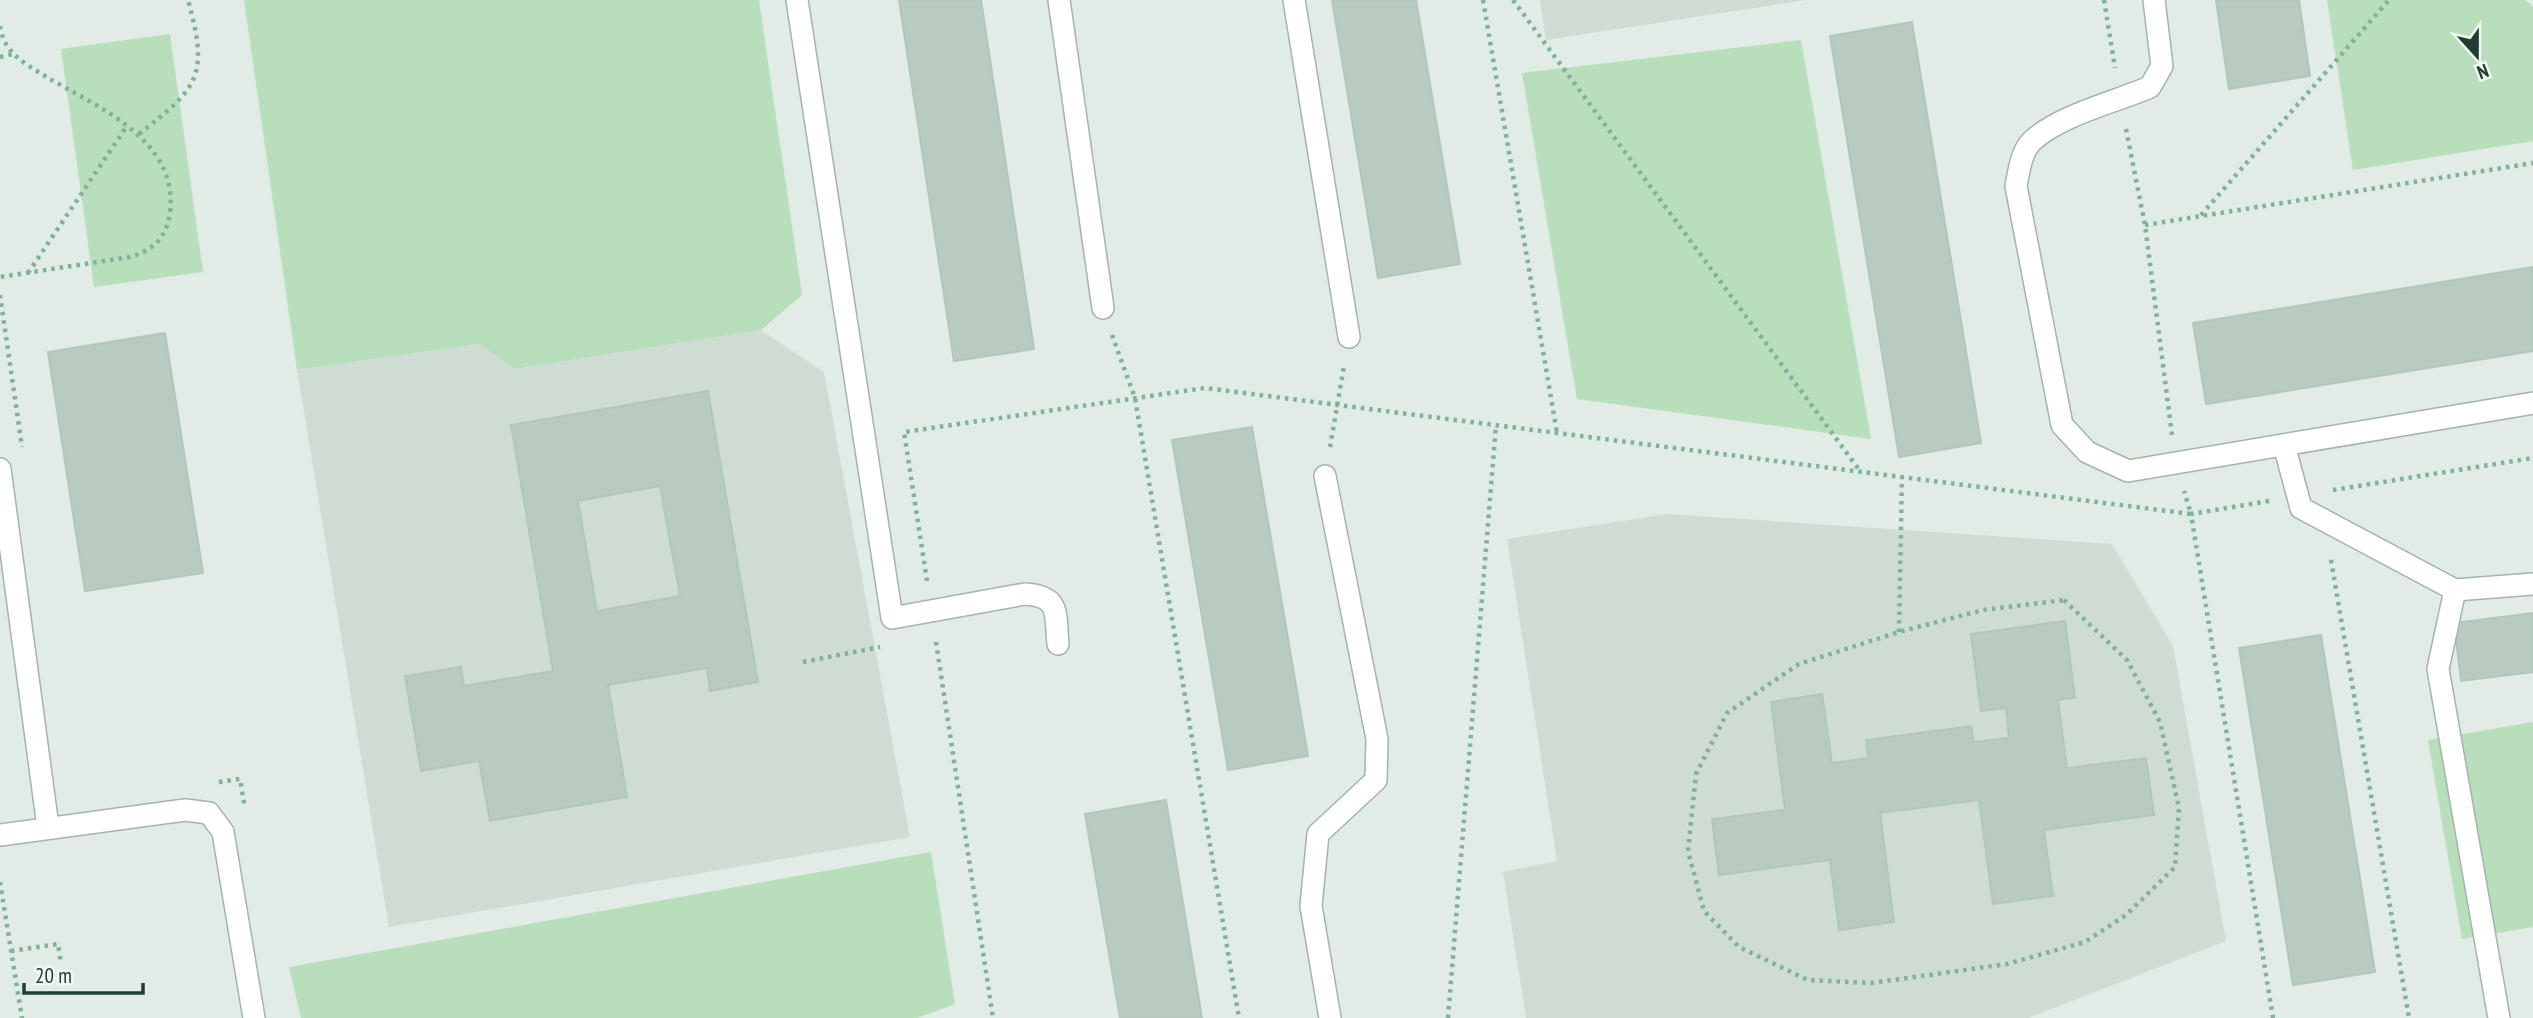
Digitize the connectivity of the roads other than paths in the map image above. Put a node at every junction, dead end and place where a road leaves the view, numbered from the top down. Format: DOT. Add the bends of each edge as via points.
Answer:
graph roads {
  1 [pos="797,0"];
  2 [pos="1059,0"];
  3 [pos="1294,0"];
  4 [pos="2154,0"];
  5 [pos="1103,307"];
  6 [pos="1349,337"];
  7 [pos="2533,403"];
  8 [pos="2284,444"];
  9 [pos="0,469"];
  10 [pos="1325,476"];
  11 [pos="2533,584"];
  12 [pos="2455,590"];
  13 [pos="1058,644"];
  14 [pos="48,827"];
  15 [pos="0,835"];
  16 [pos="254,1018"];
  17 [pos="1330,1018"];
  18 [pos="2499,1018"];
  1 -- 13 [label="lane" via="892,618 1042,595 1054,606"];
  2 -- 5 [label="lane"];
  3 -- 6 [label="lane"];
  4 -- 8 [label="lane" via="2162,66 2151,87 2071,117 2032,142 2021,160 2016,186 2062,425 2087,452 2128,471"];
  7 -- 8 [label="lane"];
  8 -- 12 [label="lane" via="2301,508"];
  9 -- 14 [label="lane"];
  10 -- 17 [label="lane" via="1377,739 1376,780 1318,834 1311,906"];
  11 -- 12 [label="lane"];
  12 -- 18 [label="lane" via="2438,669"];
  14 -- 15 [label="lane"];
  14 -- 16 [label="lane" via="186,810 209,813 223,832"];
}
